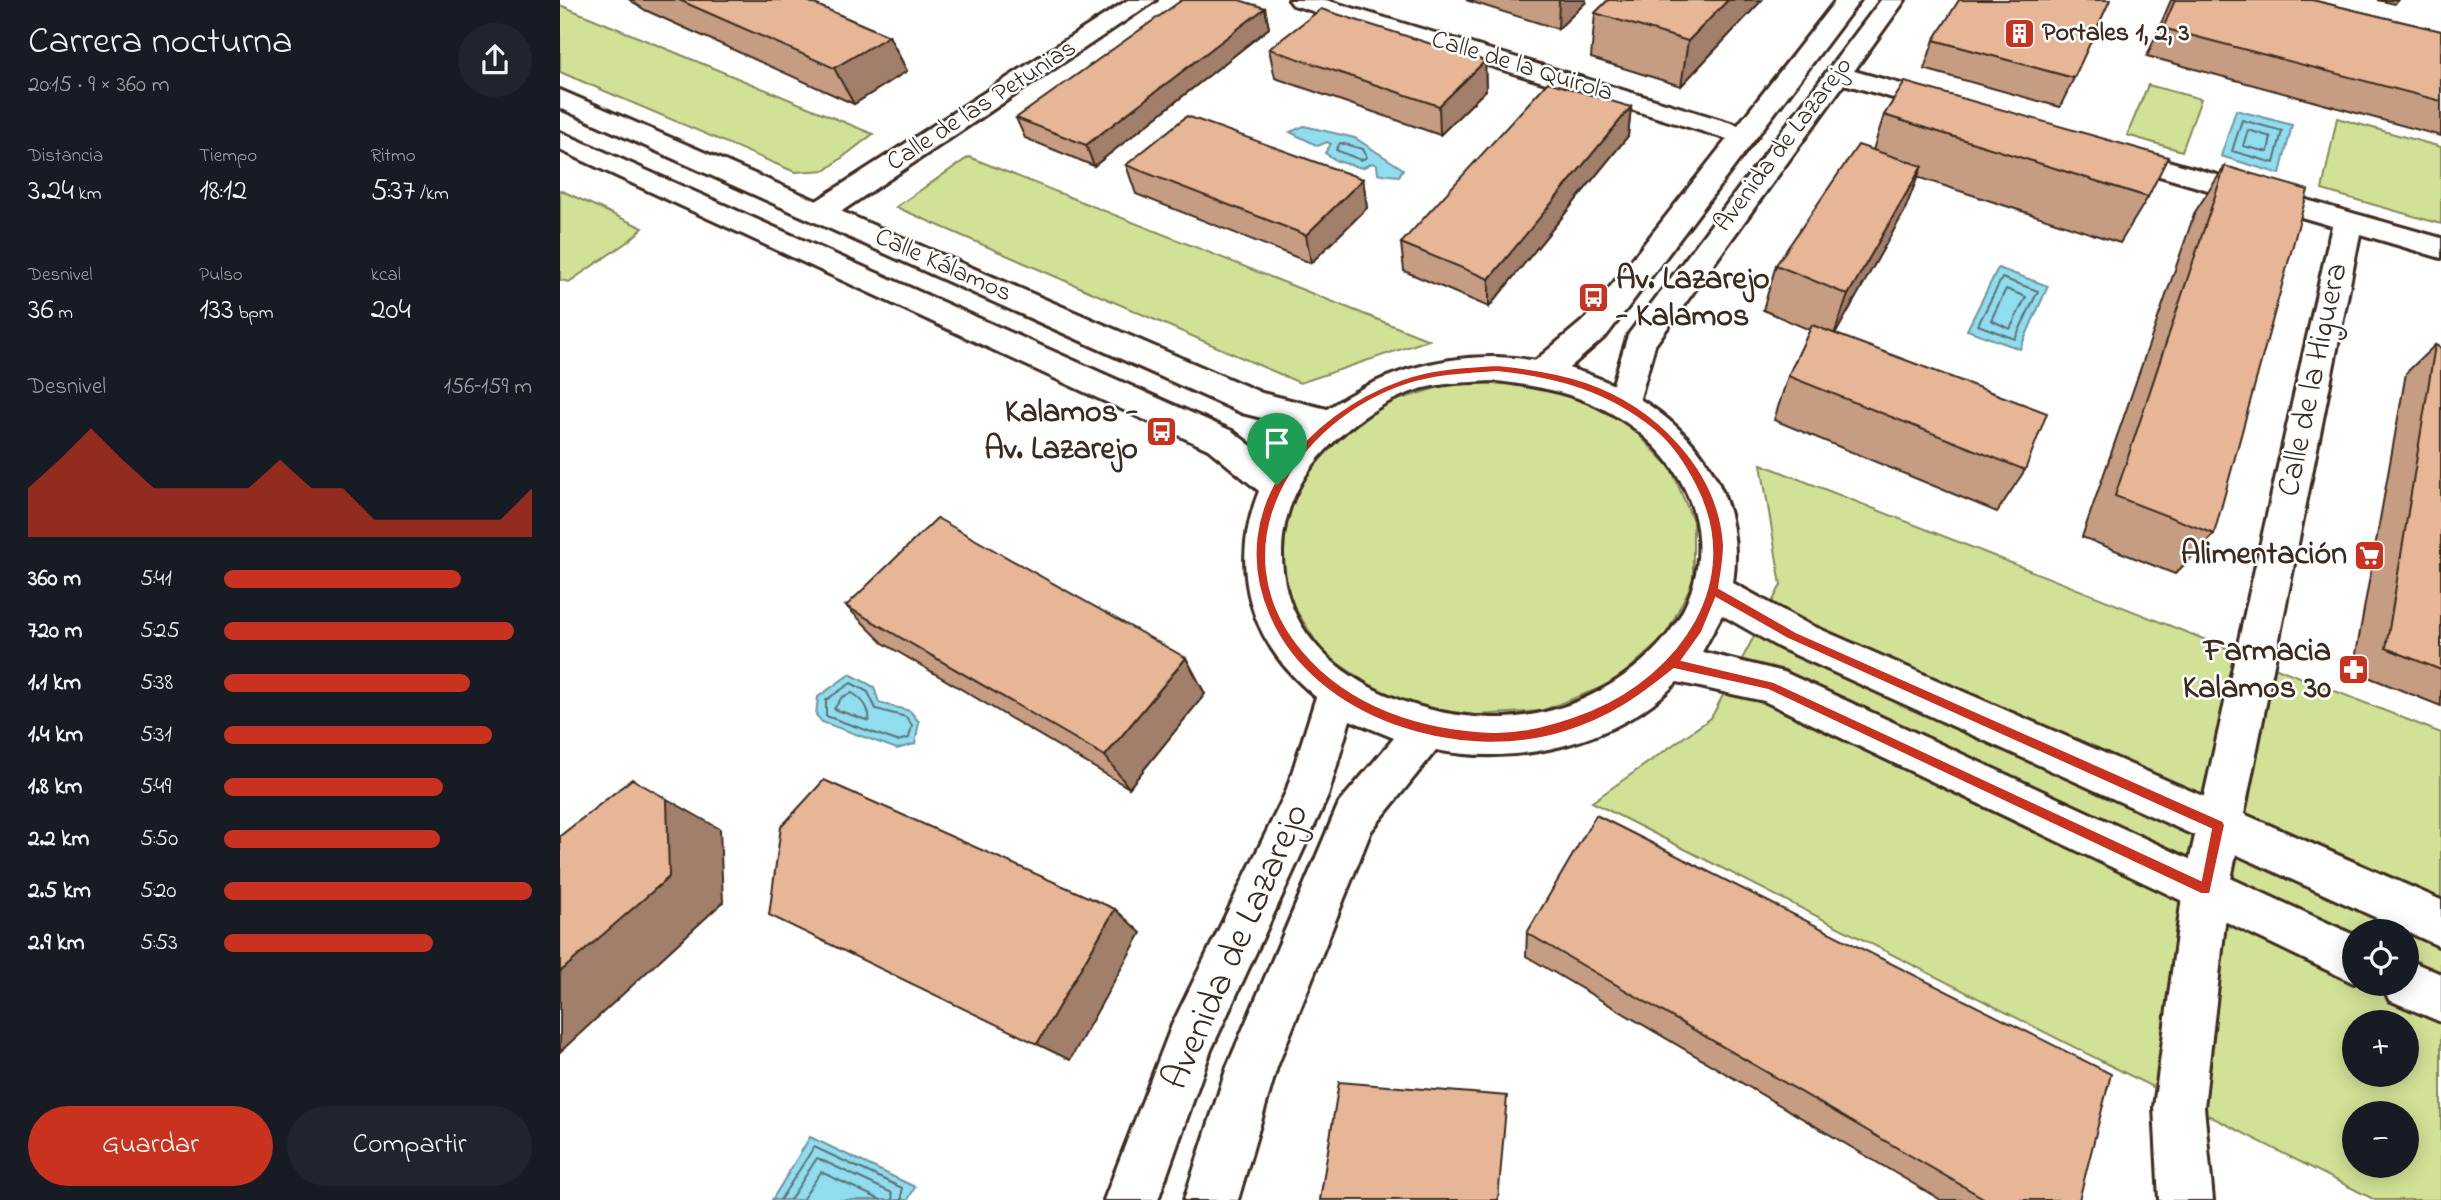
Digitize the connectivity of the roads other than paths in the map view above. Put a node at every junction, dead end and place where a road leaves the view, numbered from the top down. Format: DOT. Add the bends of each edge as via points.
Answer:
graph roads {
  1 [pos="1144,0"];
  2 [pos="1301,0"];
  3 [pos="1848,0"];
  4 [pos="1893,0"];
  5 [pos="1837,74"];
  6 [pos="560,98"];
  7 [pos="1968,112"];
  8 [pos="1742,135"];
  9 [pos="560,140"];
  10 [pos="2086,146"];
  11 [pos="820,212"];
  12 [pos="2348,222"];
  13 [pos="2441,248"];
  14 [pos="1542,373"];
  15 [pos="1624,403"];
  16 [pos="1329,422"];
  17 [pos="1277,485"];
  18 [pos="1713,590"];
  19 [pos="1672,663"];
  20 [pos="1338,691"];
  21 [pos="1426,730"];
  22 [pos="2218,825"];
  23 [pos="2206,889"];
  24 [pos="2441,924"];
  25 [pos="2342,953"];
  26 [pos="2419,989"];
  27 [pos="2441,998"];
  28 [pos="1131,1200"];
  29 [pos="1211,1200"];
  30 [pos="2186,1200"];
  1 -- 11 [label="street, Calle de las Petunias"];
  2 -- 8 [label="street, Calle de la Quirola"];
  3 -- 8 [label="street, Avenida de Lazarejo"];
  4 -- 5 [label="street, Avenida de Lazarejo"];
  5 -- 7 [label="street"];
  5 -- 15 [label="street, Avenida de Lazarejo" via="1639,343"];
  6 -- 11 [label="street, Calle Kálamos"];
  8 -- 14 [label="street, Avenida de Lazarejo" via="1595,327"];
  9 -- 17 [label="street, Calle Kálamos" via="1220,440"];
  10 -- 12 [label="street"];
  11 -- 16 [label="street, Calle Kálamos" via="1254,404"];
  12 -- 13 [label="street"];
  12 -- 22 [label="street, Calle de la Higuera"];
  14 -- 15 [label="street" via="1585,385"];
  14 -- 16 [label="street" via="1463,370 1407,381 1365,398"];
  15 -- 18 [label="street" via="1661,430 1690,464 1710,503 1718,546"];
  16 -- 17 [label="street" via="1299,451"];
  17 -- 20 [label="street" via="1264,526 1262,570 1274,615 1299,656"];
  18 -- 19 [label="street" via="1698,629"];
  18 -- 22 [label="street" via="1792,635"];
  19 -- 21 [label="street" via="1624,702 1563,727 1495,737"];
  19 -- 23 [label="street" via="1770,685"];
  20 -- 21 [label="street" via="1379,715"];
  20 -- 28 [label="street, Avenida de Lazarejo" via="1306,796 1189,1042"];
  21 -- 29 [label="street, Avenida de Lazarejo" via="1354,818 1252,1067"];
  22 -- 23 [label="street, Calle de la Higuera"];
  22 -- 24 [label="street"];
  23 -- 25 [label="street"];
  23 -- 30 [label="street, Calle de la Higuera" via="2179,1107"];
  26 -- 27 [label="street"];
}
